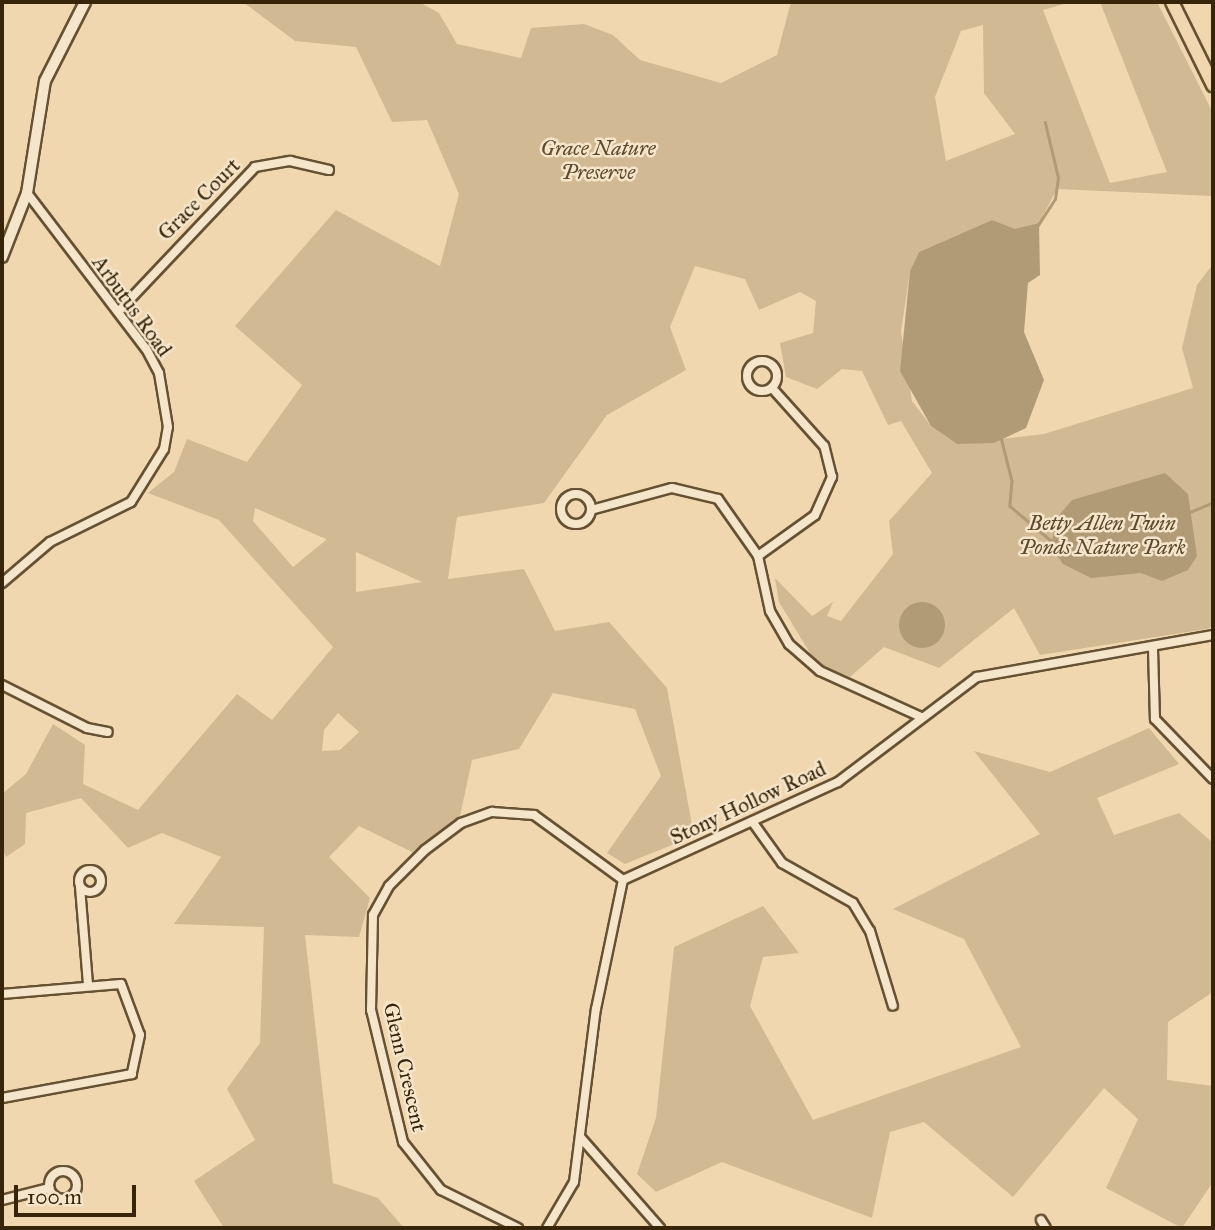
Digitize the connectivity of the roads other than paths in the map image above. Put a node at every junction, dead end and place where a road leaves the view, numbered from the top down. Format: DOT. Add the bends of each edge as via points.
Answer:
graph roads {
  1 [pos="85,2"];
  2 [pos="1172,2"];
  3 [pos="1213,85"];
  4 [pos="329,170"];
  5 [pos="27,193"];
  6 [pos="2,257"];
  7 [pos="118,312"];
  8 [pos="772,388"];
  9 [pos="591,510"];
  10 [pos="758,556"];
  11 [pos="2,583"];
  12 [pos="1213,635"];
  13 [pos="1153,649"];
  14 [pos="2,685"];
  15 [pos="921,718"];
  16 [pos="108,732"];
  17 [pos="1213,779"];
  18 [pos="754,824"];
  19 [pos="623,880"];
  20 [pos="80,887"];
  21 [pos="88,985"];
  22 [pos="2,994"];
  23 [pos="893,1006"];
  24 [pos="2,1098"];
  25 [pos="581,1138"];
  26 [pos="49,1188"];
  27 [pos="2,1200"];
  28 [pos="1041,1220"];
  29 [pos="517,1228"];
  30 [pos="547,1228"];
  31 [pos="660,1228"];
  32 [pos="1046,1228"];
  1 -- 5 [label="main road" via="45,81"];
  2 -- 3 [label="main road"];
  4 -- 7 [label="street, Grace Court" via="290,161 255,167"];
  5 -- 6 [label="main road"];
  5 -- 7 [label="street, Arbutus Road"];
  7 -- 11 [label="street, Arbutus Road" via="159,373 166,403 163,449 131,502 50,542"];
  8 -- 10 [label="street" via="824,446 832,477 815,515"];
  9 -- 10 [label="street" via="672,488 703,491 736,520"];
  10 -- 15 [label="street" via="770,611 789,644 820,671"];
  12 -- 13 [label="street, Stony Hollow Road"];
  13 -- 15 [label="street, Stony Hollow Road" via="1008,667 962,685"];
  13 -- 17 [label="street" via="1155,719"];
  14 -- 16 [label="street" via="87,728"];
  15 -- 18 [label="street, Stony Hollow Road" via="838,782"];
  18 -- 19 [label="street, Stony Hollow Road"];
  18 -- 23 [label="street" via="782,863 853,903 870,931"];
  19 -- 25 [label="street" via="596,1009"];
  19 -- 29 [label="street, Glenn Crescent" via="534,815 492,812 461,823 425,850 389,886 373,915 371,1010 403,1142 441,1190"];
  20 -- 21 [label="street"];
  21 -- 22 [label="street"];
  21 -- 24 [label="street" via="121,984 128,992 140,1035 132,1074"];
  25 -- 30 [label="street" via="574,1182"];
  25 -- 31 [label="street"];
  26 -- 27 [label="street"];
  28 -- 32 [label="street"];
}
